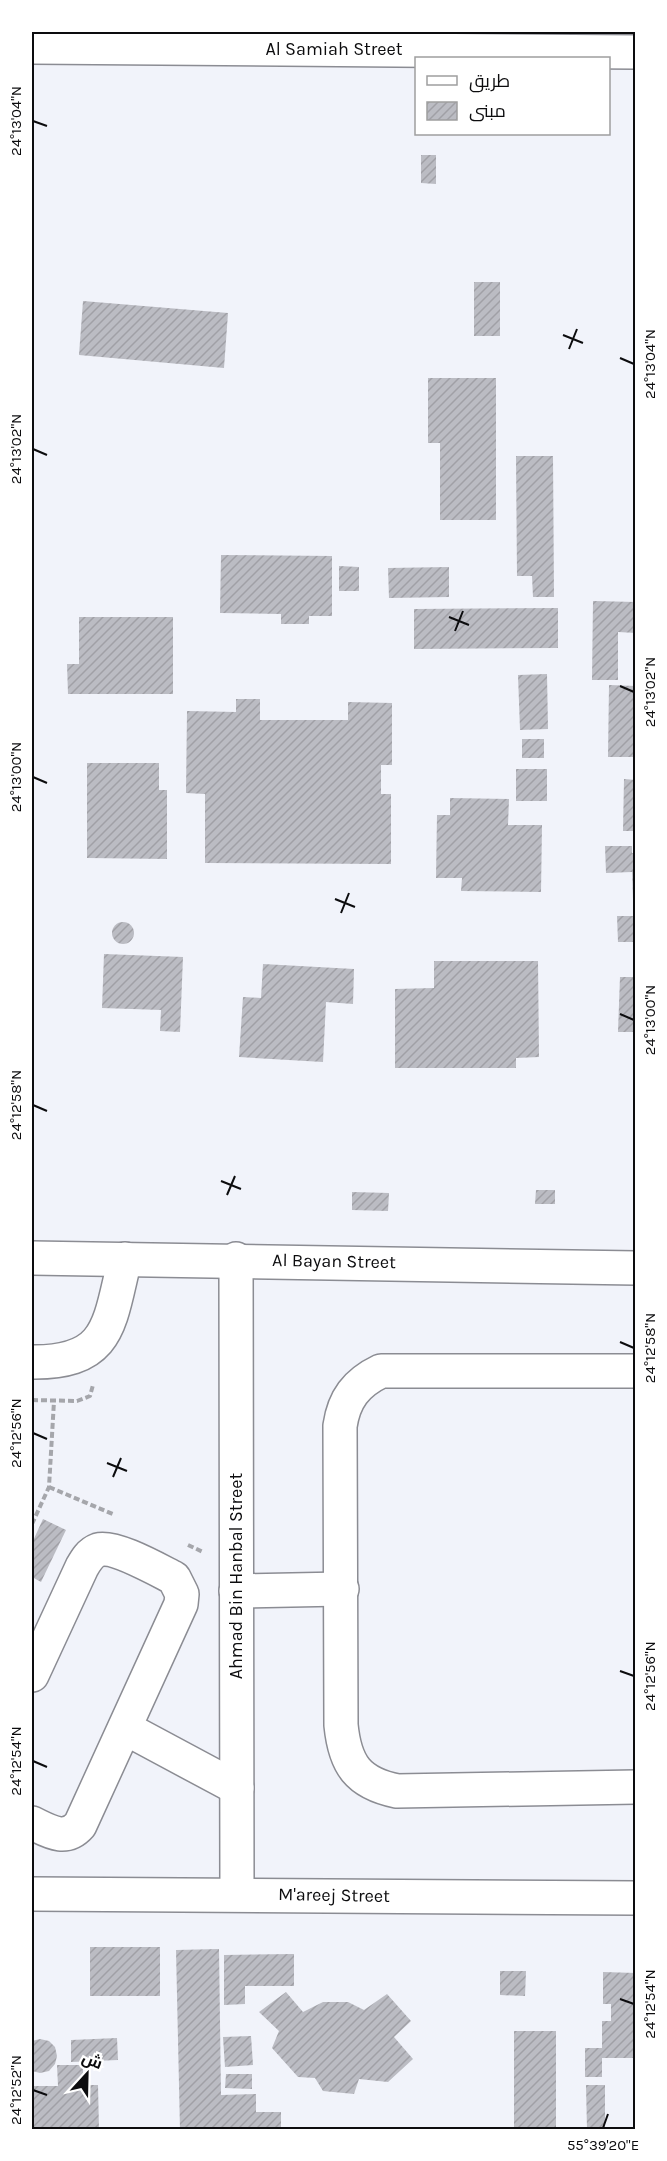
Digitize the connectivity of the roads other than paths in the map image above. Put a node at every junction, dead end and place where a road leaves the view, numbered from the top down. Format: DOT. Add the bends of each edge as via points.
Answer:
graph roads {
  1 [pos="339,40"];
  2 [pos="32,47"];
  3 [pos="636,52"];
  4 [pos="32,1258"];
  5 [pos="125,1259"];
  6 [pos="236,1259"];
  7 [pos="636,1268"];
  8 [pos="32,1362"];
  9 [pos="636,1371"];
  10 [pos="342,1589"];
  11 [pos="236,1591"];
  12 [pos="32,1675"];
  13 [pos="125,1728"];
  14 [pos="636,1787"];
  15 [pos="237,1788"];
  16 [pos="32,1823"];
  17 [pos="32,1894"];
  18 [pos="237,1894"];
  19 [pos="636,1898"];
  1 -- 2 [label="street, Al Samiah Street"];
  1 -- 3 [label="street, Al Samiah Street"];
  4 -- 5 [label="street, Al Bayan Street"];
  5 -- 6 [label="street, Al Bayan Street"];
  5 -- 8 [label="street" via="102,1337 71,1360"];
  6 -- 7 [label="street, Al Bayan Street"];
  6 -- 11 [label="street, Ahmad Bin Hanbal Street"];
  9 -- 10 [label="street" via="398,1369 364,1379 351,1392 340,1426"];
  10 -- 11 [label="street"];
  10 -- 14 [label="street" via="343,1744 349,1762 362,1777 378,1787 397,1791"];
  11 -- 15 [label="street, Ahmad Bin Hanbal Street"];
  12 -- 13 [label="street" via="88,1557 98,1550 110,1549 174,1578 182,1594 181,1604"];
  13 -- 15 [label="street"];
  13 -- 16 [label="street" via="75,1830 61,1835"];
  15 -- 18 [label="street, Ahmad Bin Hanbal Street"];
  17 -- 18 [label="street, M'areej Street"];
  18 -- 19 [label="street, M'areej Street"];
}
